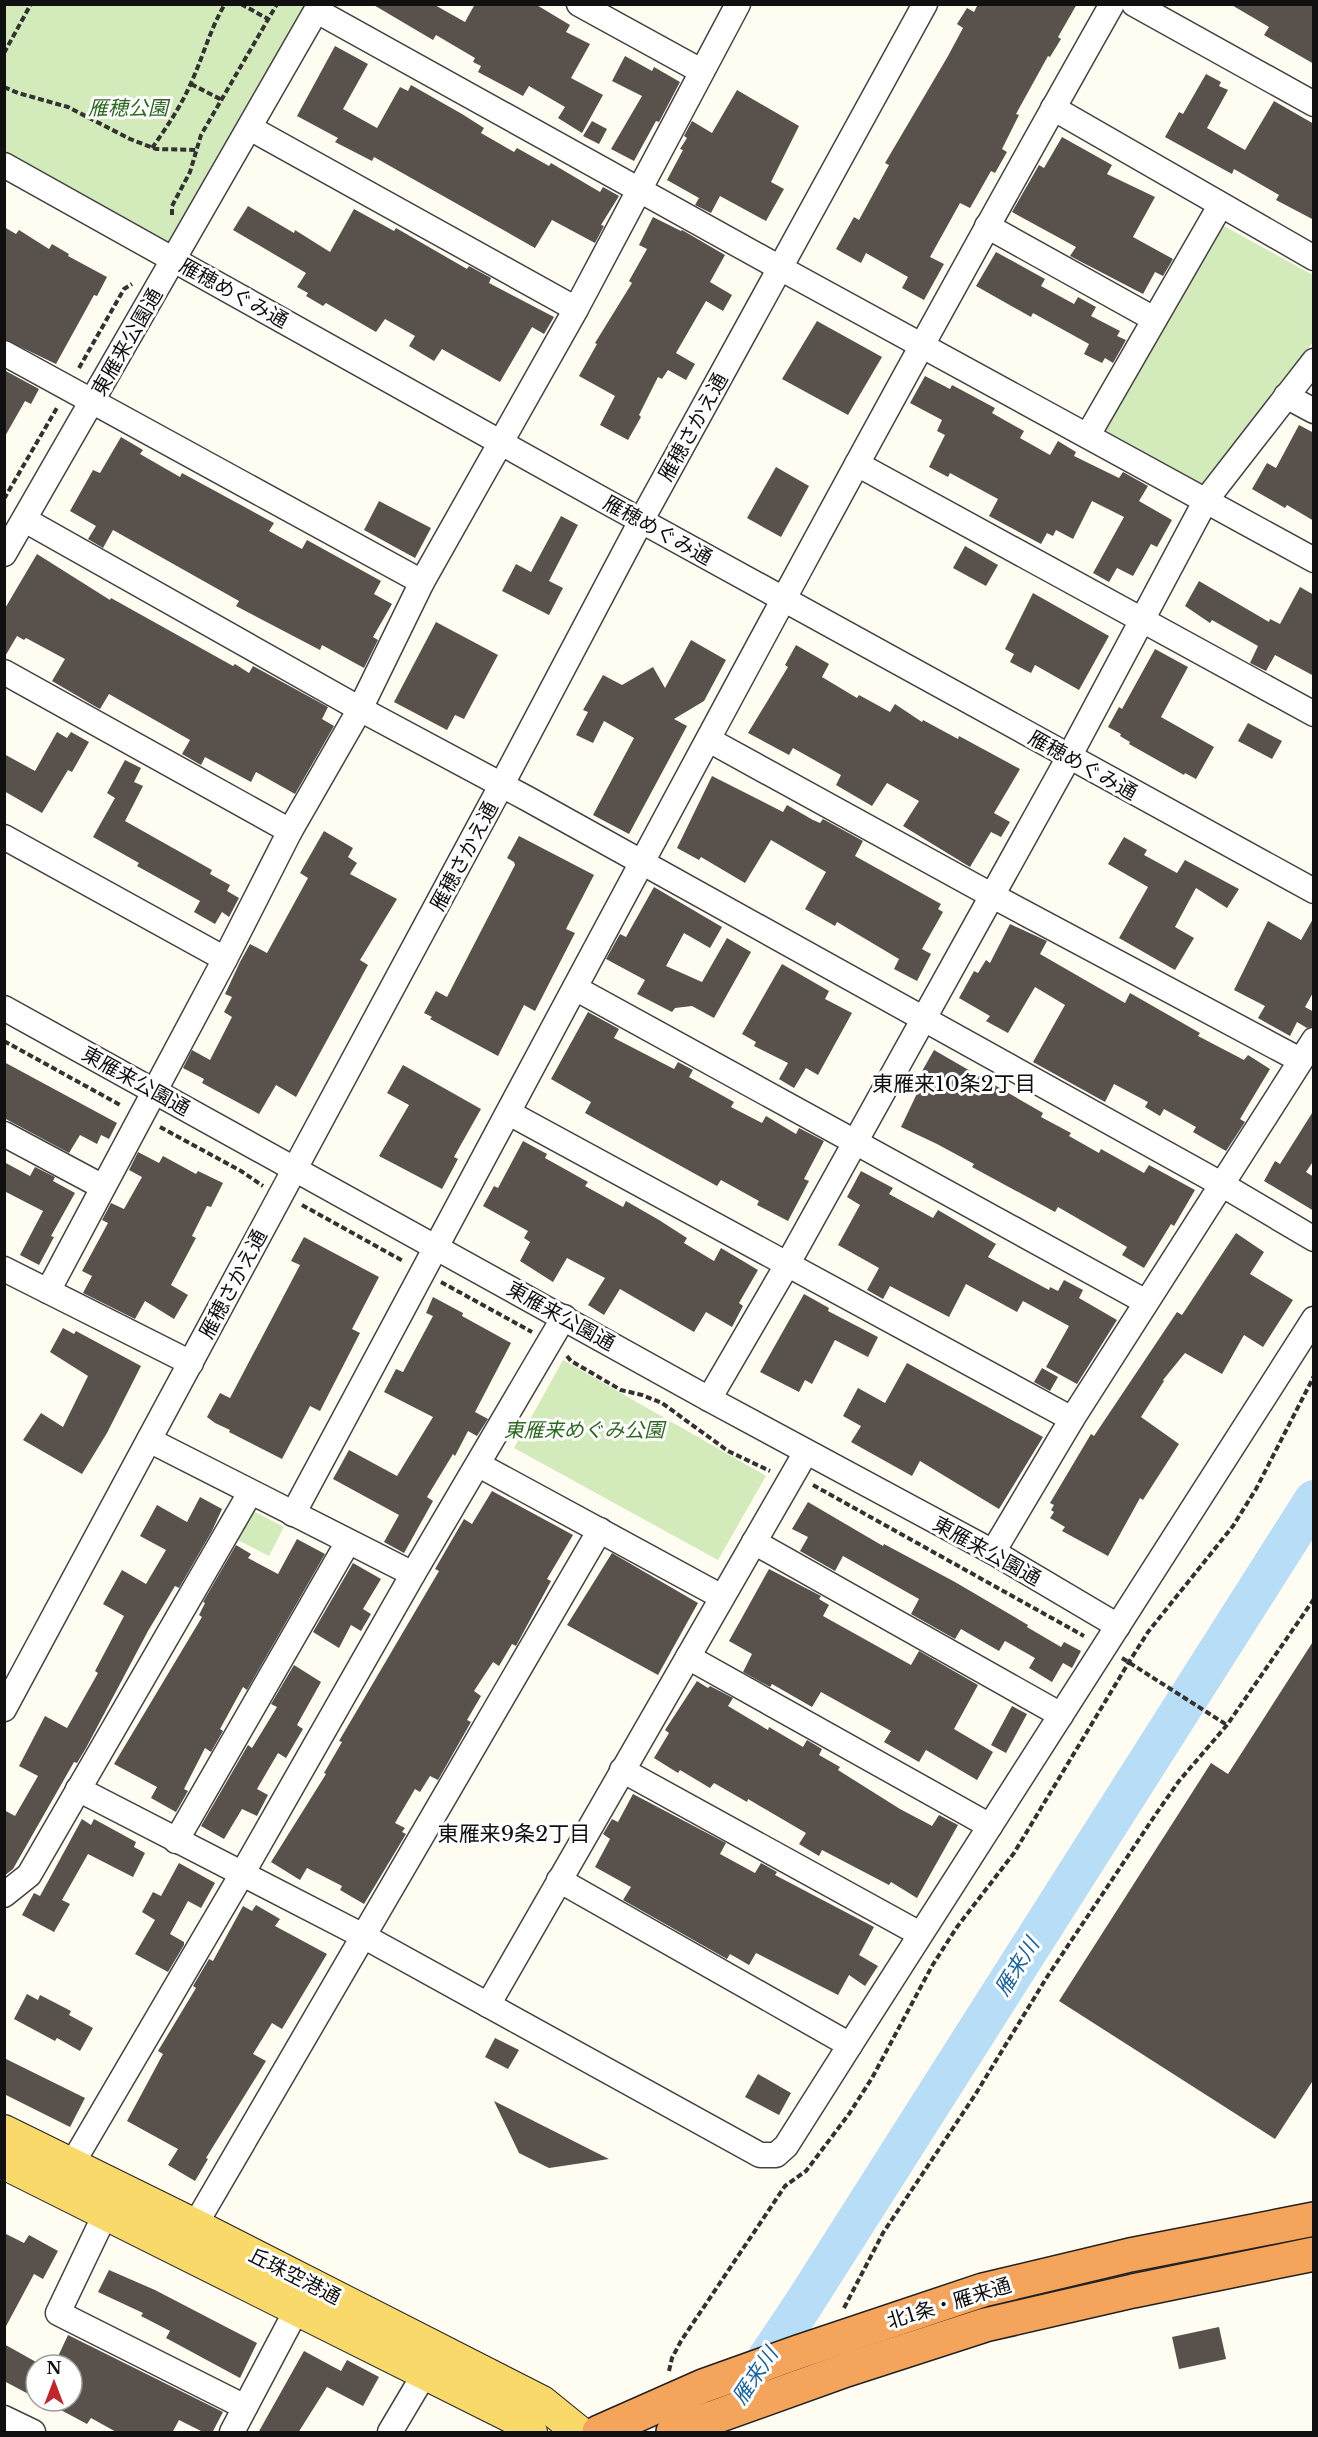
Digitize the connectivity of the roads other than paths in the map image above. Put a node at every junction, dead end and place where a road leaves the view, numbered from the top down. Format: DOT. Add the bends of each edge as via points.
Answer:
graph roads {
  1 [pos="579,4"];
  2 [pos="738,4"];
  3 [pos="925,4"];
  4 [pos="1112,4"];
  5 [pos="1134,4"];
  6 [pos="318,8"];
  7 [pos="701,71"];
  8 [pos="1314,104"];
  9 [pos="1053,108"];
  10 [pos="250,128"];
  11 [pos="4,165"];
  12 [pos="640,191"];
  13 [pos="1220,206"];
  14 [pos="987,226"];
  15 [pos="1314,258"];
  16 [pos="174,259"];
  17 [pos="780,268"];
  18 [pos="576,309"];
  19 [pos="1154,319"];
  20 [pos="921,345"];
  21 [pos="4,353"];
  22 [pos="1314,361"];
  23 [pos="1286,396"];
  24 [pos="93,402"];
  25 [pos="1314,411"];
  26 [pos="1088,435"];
  27 [pos="501,443"];
  28 [pos="857,465"];
  29 [pos="1206,500"];
  30 [pos="25,520"];
  31 [pos="641,521"];
  32 [pos="4,554"];
  33 [pos="1314,560"];
  34 [pos="422,582"];
  35 [pos="783,598"];
  36 [pos="1142,621"];
  37 [pos="4,672"];
  38 [pos="360,709"];
  39 [pos="1314,714"];
  40 [pos="709,740"];
  41 [pos="1069,757"];
  42 [pos="502,784"];
  43 [pos="290,831"];
  44 [pos="4,837"];
  45 [pos="642,863"];
  46 [pos="1314,891"];
  47 [pos="991,895"];
  48 [pos="225,959"];
  49 [pos="575,988"];
  50 [pos="4,1008"];
  51 [pos="923,1019"];
  52 [pos="1314,1040"];
  53 [pos="1300,1060"];
  54 [pos="154,1091"];
  55 [pos="509,1113"];
  56 [pos="4,1134"];
  57 [pos="855,1142"];
  58 [pos="294,1168"];
  59 [pos="1221,1184"];
  60 [pos="102,1187"];
  61 [pos="1314,1239"];
  62 [pos="436,1247"];
  63 [pos="787,1265"];
  64 [pos="4,1269"];
  65 [pos="48,1291"];
  66 [pos="1146,1302"];
  67 [pos="564,1317"];
  68 [pos="1314,1319"];
  69 [pos="191,1363"];
  70 [pos="709,1399"];
  71 [pos="1072,1419"];
  72 [pos="149,1440"];
  73 [pos="806,1452"];
  74 [pos="479,1465"];
  75 [pos="250,1493"];
  76 [pos="293,1514"];
  77 [pos="600,1530"];
  78 [pos="348,1542"];
  79 [pos="754,1542"];
  80 [pos="993,1552"];
  81 [pos="413,1574"];
  82 [pos="722,1597"];
  83 [pos="1118,1626"];
  84 [pos="688,1657"];
  85 [pos="4,1708"];
  86 [pos="1061,1715"];
  87 [pos="622,1770"];
  88 [pos="78,1789"];
  89 [pos="990,1826"];
  90 [pos="176,1841"];
  91 [pos="242,1874"];
  92 [pos="559,1880"];
  93 [pos="4,1895"];
  94 [pos="920,1934"];
  95 [pos="365,1937"];
  96 [pos="488,2005"];
  97 [pos="850,2045"];
  98 [pos="4,2131"];
  99 [pos="4,2163"];
  100 [pos="72,2164"];
  101 [pos="112,2200"];
  102 [pos="1314,2219"];
  103 [pos="195,2225"];
  104 [pos="1314,2254"];
  105 [pos="301,2295"];
  106 [pos="425,2373"];
  107 [pos="245,2406"];
  108 [pos="4,2418"];
  109 [pos="673,2422"];
  110 [pos="33,2433"];
  111 [pos="232,2433"];
  112 [pos="390,2433"];
  113 [pos="531,2433"];
  114 [pos="579,2433"];
  115 [pos="599,2433"];
  1 -- 7 [label="street"];
  2 -- 7 [label="street"];
  3 -- 17 [label="street, 雁穂さかえ通"];
  4 -- 9 [label="street"];
  5 -- 8 [label="street"];
  6 -- 10 [label="street, 東雁来公園通"];
  6 -- 12 [label="street"];
  7 -- 12 [label="street"];
  9 -- 13 [label="street"];
  9 -- 14 [label="street"];
  10 -- 16 [label="street, 東雁来公園通"];
  10 -- 18 [label="street"];
  11 -- 16 [label="street, 雁穂めぐみ通"];
  12 -- 17 [label="street"];
  12 -- 18 [label="street"];
  13 -- 15 [label="street"];
  13 -- 19 [label="street"];
  14 -- 19 [label="street"];
  14 -- 20 [label="street"];
  16 -- 24 [label="street, 東雁来公園通"];
  16 -- 27 [label="street, 雁穂めぐみ通"];
  17 -- 20 [label="street"];
  17 -- 31 [label="street, 雁穂さかえ通"];
  18 -- 27 [label="street"];
  19 -- 26 [label="street"];
  20 -- 26 [label="street"];
  20 -- 28 [label="street"];
  21 -- 24 [label="street"];
  22 -- 23 [label="street"];
  23 -- 25 [label="street"];
  23 -- 29 [label="street"];
  24 -- 30 [label="street, 東雁来公園通"];
  24 -- 34 [label="street"];
  26 -- 29 [label="street"];
  27 -- 31 [label="street, 雁穂めぐみ通"];
  27 -- 34 [label="street"];
  28 -- 35 [label="street"];
  28 -- 36 [label="street"];
  29 -- 33 [label="street"];
  29 -- 36 [label="street"];
  30 -- 32 [label="street, 東雁来公園通"];
  30 -- 38 [label="street"];
  31 -- 35 [label="street, 雁穂めぐみ通"];
  31 -- 42 [label="street, 雁穂さかえ通"];
  34 -- 38 [label="street"];
  35 -- 40 [label="street"];
  35 -- 41 [label="street, 雁穂めぐみ通"];
  36 -- 39 [label="street"];
  36 -- 41 [label="street"];
  37 -- 43 [label="street"];
  38 -- 42 [label="street"];
  38 -- 43 [label="street"];
  40 -- 45 [label="street"];
  40 -- 47 [label="street"];
  41 -- 46 [label="street, 雁穂めぐみ通"];
  41 -- 47 [label="street"];
  42 -- 45 [label="street"];
  42 -- 58 [label="street, 雁穂さかえ通"];
  43 -- 48 [label="street"];
  44 -- 48 [label="street"];
  45 -- 49 [label="street"];
  45 -- 51 [label="street"];
  47 -- 51 [label="street"];
  47 -- 53 [label="street"];
  48 -- 54 [label="street"];
  49 -- 55 [label="street"];
  49 -- 57 [label="street"];
  50 -- 54 [label="street, 東雁来公園通"];
  51 -- 57 [label="street"];
  51 -- 59 [label="street"];
  52 -- 53 [label="street"];
  53 -- 59 [label="street"];
  54 -- 58 [label="street, 東雁来公園通"];
  54 -- 60 [label="street"];
  55 -- 62 [label="street"];
  55 -- 63 [label="street"];
  56 -- 60 [label="street"];
  57 -- 63 [label="street"];
  57 -- 66 [label="street"];
  58 -- 62 [label="street, 東雁来公園通"];
  58 -- 69 [label="street, 雁穂さかえ通"];
  59 -- 61 [label="street"];
  59 -- 66 [label="street"];
  60 -- 65 [label="street"];
  62 -- 67 [label="street, 東雁来公園通"];
  62 -- 76 [label="street"];
  63 -- 70 [label="street"];
  63 -- 71 [label="street"];
  64 -- 65 [label="street"];
  65 -- 69 [label="street"];
  66 -- 71 [label="street"];
  67 -- 70 [label="street, 東雁来公園通"];
  67 -- 74 [label="street"];
  68 -- 83 [label="street"];
  69 -- 72 [label="street, 雁穂さかえ通"];
  70 -- 73 [label="street, 東雁来公園通"];
  71 -- 80 [label="street"];
  72 -- 75 [label="street"];
  72 -- 85 [label="street, 雁穂さかえ通"];
  73 -- 79 [label="street"];
  73 -- 80 [label="street, 東雁来公園通"];
  74 -- 77 [label="street"];
  74 -- 81 [label="street"];
  75 -- 76 [label="street"];
  75 -- 88 [label="street"];
  76 -- 78 [label="street"];
  77 -- 82 [label="street"];
  77 -- 95 [label="street"];
  78 -- 81 [label="street"];
  78 -- 90 [label="street"];
  79 -- 82 [label="street"];
  79 -- 86 [label="street"];
  80 -- 83 [label="street, 東雁来公園通"];
  81 -- 91 [label="street"];
  82 -- 84 [label="street"];
  83 -- 86 [label="street"];
  84 -- 87 [label="street"];
  84 -- 89 [label="street"];
  86 -- 89 [label="street"];
  87 -- 92 [label="street"];
  87 -- 94 [label="street"];
  88 -- 90 [label="street"];
  88 -- 93 [label="street" via="29,1875"];
  89 -- 94 [label="street"];
  90 -- 91 [label="street"];
  91 -- 95 [label="street"];
  91 -- 100 [label="street"];
  92 -- 96 [label="street"];
  92 -- 97 [label="street"];
  94 -- 97 [label="street"];
  95 -- 96 [label="street"];
  95 -- 103 [label="street"];
  96 -- 97 [label="street" via="770,2157 786,2146"];
  98 -- 100 [label="main road, 丘珠空港通"];
  99 -- 101 [label="main road, 丘珠空港通"];
  100 -- 101 [label="main road, 丘珠空港通"];
  101 -- 103 [label="main road, 丘珠空港通"];
  101 -- 105 [label="main road, 丘珠空港通"];
  101 -- 107 [label="street" via="57,2313"];
  102 -- 109 [label="highway, 北1条・雁来通" via="1130,2255 983,2290 703,2386"];
  103 -- 105 [label="main road, 丘珠空港通"];
  104 -- 109 [label="highway, 北1条・雁来通" via="985,2325 769,2397"];
  105 -- 106 [label="main road, 丘珠空港通"];
  105 -- 107 [label="street"];
  105 -- 114 [label="main road, 丘珠空港通" via="542,2402"];
  106 -- 112 [label="street"];
  106 -- 113 [label="main road, 丘珠空港通" via="512,2417"];
  107 -- 111 [label="street"];
  108 -- 110 [label="street"];
  109 -- 115 [label="highway, 北1条・雁来通"];
}
